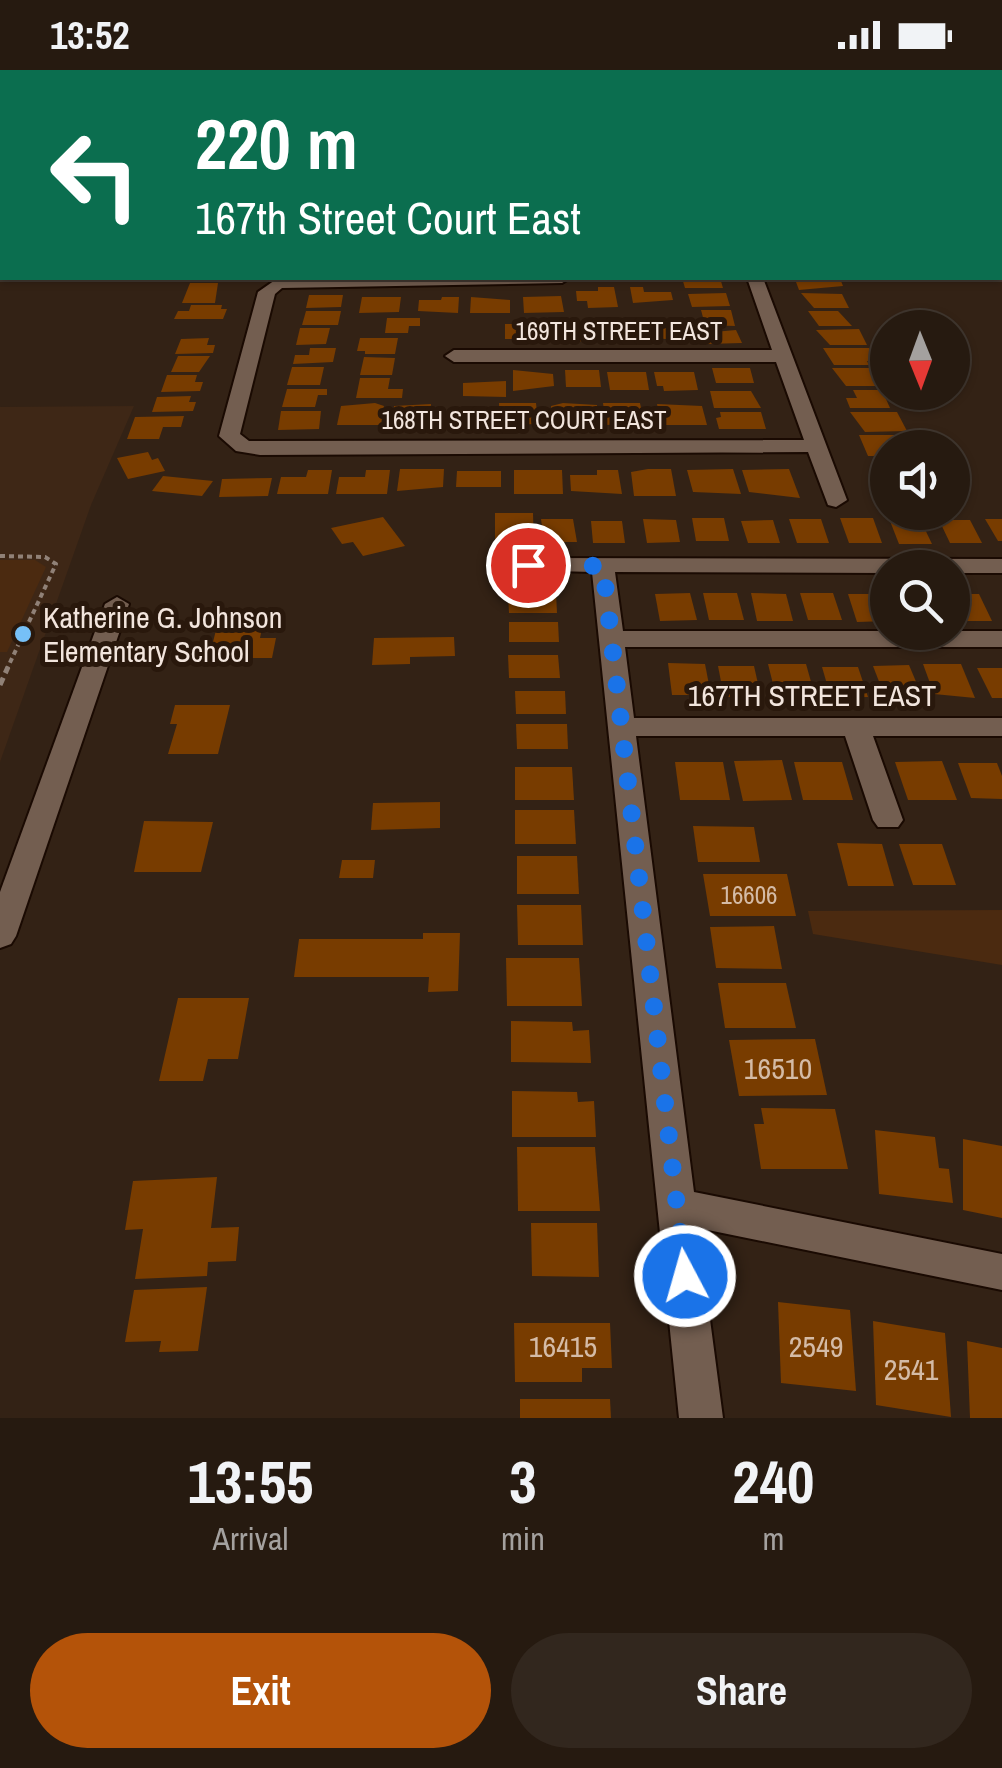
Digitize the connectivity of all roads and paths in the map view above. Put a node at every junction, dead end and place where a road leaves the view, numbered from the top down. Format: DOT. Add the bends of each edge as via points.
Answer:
graph roads {
  1 [pos="443,280"];
  2 [pos="756,280"];
  3 [pos="454,356"];
  4 [pos="784,356"];
  5 [pos="814,446"];
  6 [pos="836,500"];
  7 [pos="0,556"];
  8 [pos="528,565"];
  9 [pos="603,566"];
  10 [pos="1002,566"];
  11 [pos="117,604"];
  12 [pos="1002,639"];
  13 [pos="612,640"];
  14 [pos="0,685"];
  15 [pos="622,727"];
  16 [pos="856,727"];
  17 [pos="1001,730"];
  18 [pos="888,820"];
  19 [pos="0,936"];
  20 [pos="677,1206"];
  21 [pos="1002,1272"];
  22 [pos="701,1418"];
  1 -- 5 [label="street, 168TH STREET COURT EAST" via="278,283 267,292 228,436 260,448"];
  2 -- 4 [label="street"];
  3 -- 4 [label="street, 169TH STREET EAST"];
  4 -- 5 [label="street"];
  5 -- 6 [label="street"];
  7 -- 14 [label="path" via="46,556 56,564"];
  8 -- 9 [label="street"];
  9 -- 10 [label="street"];
  9 -- 13 [label="street"];
  11 -- 19 [label="street"];
  12 -- 13 [label="street"];
  13 -- 15 [label="street"];
  15 -- 16 [label="street, 167TH STREET EAST"];
  15 -- 20 [label="street"];
  16 -- 17 [label="street, 167TH STREET EAST"];
  16 -- 18 [label="street"];
  20 -- 21 [label="street"];
  20 -- 22 [label="street"];
}
